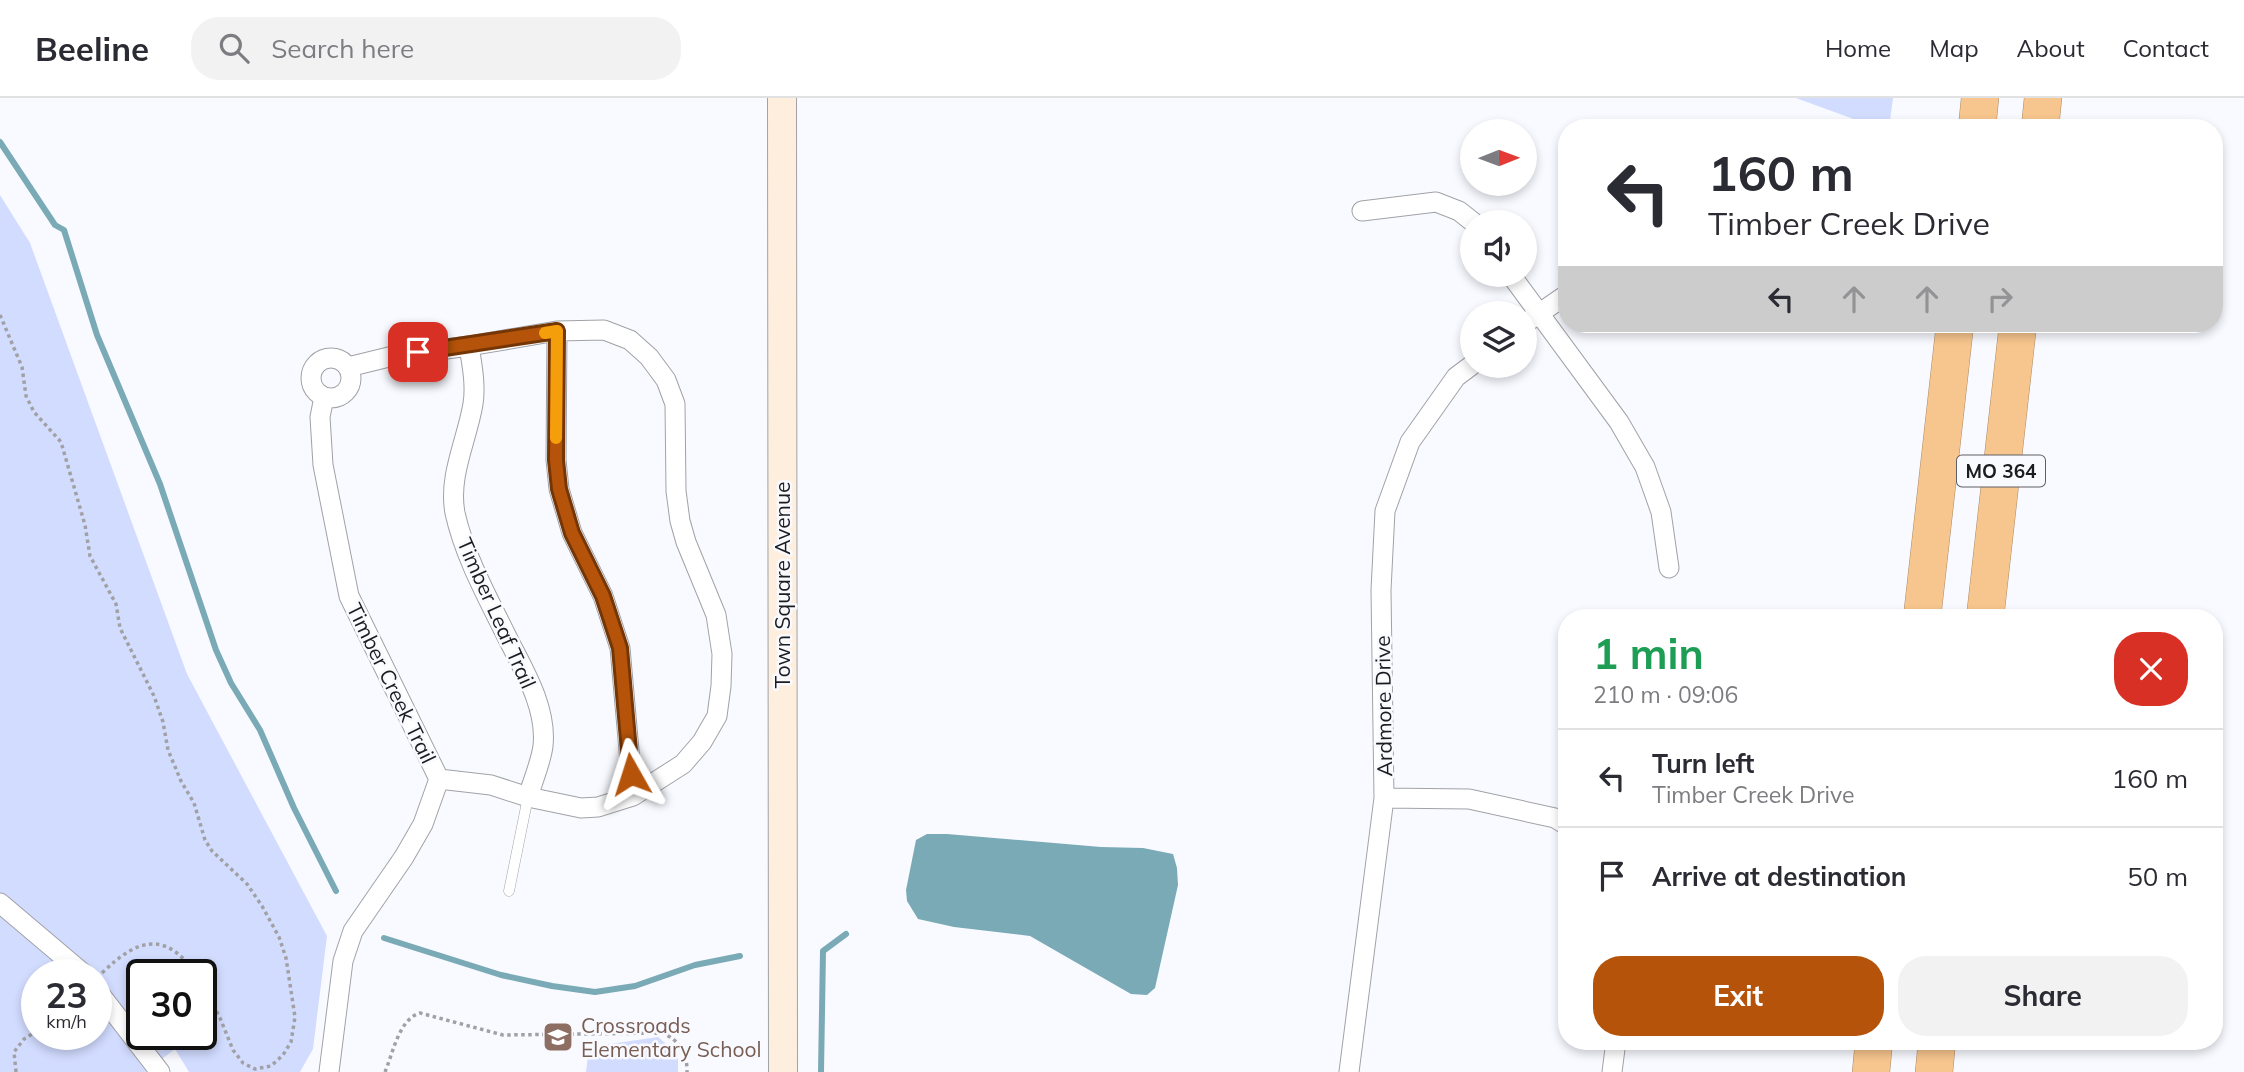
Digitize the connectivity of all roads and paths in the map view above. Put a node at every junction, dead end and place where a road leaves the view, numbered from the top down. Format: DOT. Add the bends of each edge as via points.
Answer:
graph roads {
  1 [pos="782,98"];
  2 [pos="1980,98"];
  3 [pos="2043,98"];
  4 [pos="1978,119"];
  5 [pos="2041,119"];
  6 [pos="1362,211"];
  7 [pos="1460,211"];
  8 [pos="1558,300"];
  9 [pos="0,315"];
  10 [pos="1537,315"];
  11 [pos="1537,326"];
  12 [pos="557,331"];
  13 [pos="1954,333"];
  14 [pos="2017,333"];
  15 [pos="469,346"];
  16 [pos="348,367"];
  17 [pos="1460,374"];
  18 [pos="324,397"];
  19 [pos="1669,568"];
  20 [pos="1923,609"];
  21 [pos="1986,609"];
  22 [pos="439,779"];
  23 [pos="633,796"];
  24 [pos="528,797"];
  25 [pos="1384,798"];
  26 [pos="1558,819"];
  27 [pos="509,891"];
  28 [pos="0,902"];
  29 [pos="66,959"];
  30 [pos="186,959"];
  31 [pos="112,965"];
  32 [pos="112,1010"];
  33 [pos="217,1016"];
  34 [pos="21,1043"];
  35 [pos="1615,1050"];
  36 [pos="1873,1050"];
  37 [pos="1936,1050"];
  38 [pos="16,1072"];
  39 [pos="160,1072"];
  40 [pos="329,1072"];
  41 [pos="385,1072"];
  42 [pos="687,1072"];
  43 [pos="783,1072"];
  44 [pos="1349,1072"];
  45 [pos="1612,1072"];
  46 [pos="1871,1072"];
  47 [pos="1934,1072"];
  1 -- 43 [label="main road, Town Square Avenue"];
  2 -- 4 [label="highway"];
  3 -- 5 [label="highway"];
  6 -- 7 [label="street" via="1436,202"];
  8 -- 10 [label="street"];
  9 -- 33 [label="path" via="22,367 26,396 61,442 90,556 116,604 120,628 154,696 168,750 194,803 205,840 247,884 279,937 286,958 295,1017 291,1042 271,1066 255,1069 243,1063"];
  11 -- 19 [label="street" via="1619,422 1645,467 1661,512"];
  12 -- 15 [label="street"];
  12 -- 23 [label="street" via="559,489 572,533 603,596 620,648"];
  12 -- 23 [label="street" via="604,330 630,340 666,380 676,404 680,522 716,615 722,654 717,716 683,764"];
  13 -- 20 [label="highway, MO 364"];
  14 -- 21 [label="highway, MO 364"];
  15 -- 16 [label="street"];
  15 -- 24 [label="street, Timber Leaf Trail" via="473,401 454,484 455,510 461,536 533,690 541,718 543,745"];
  16 -- 18 [label="street" via="348,389 337,397"];
  16 -- 18 [label="street, Timber Creek Trail" via="334,358 316,364 312,383"];
  17 -- 25 [label="street, Ardmore Drive" via="1410,442 1385,511 1381,590"];
  18 -- 22 [label="street, Timber Creek Trail" via="320,417 323,465 349,596"];
  22 -- 24 [label="street" via="491,785"];
  22 -- 40 [label="street, Timber Creek Trail" via="404,857 353,931 342,961"];
  23 -- 24 [label="street" via="581,808"];
  24 -- 27 [label="lane"];
  25 -- 26 [label="street" via="1469,799"];
  25 -- 44 [label="street, Ardmore Drive"];
  28 -- 29 [label="street"];
  30 -- 31 [label="path" via="162,945 146,943 130,949"];
  32 -- 39 [label="street"];
  34 -- 38 [label="path" via="13,1052"];
  35 -- 45 [label="street"];
  36 -- 46 [label="highway"];
  37 -- 47 [label="highway"];
  41 -- 42 [label="path" via="404,1024 420,1013 503,1035 663,1033 681,1046 687,1056"];
}
